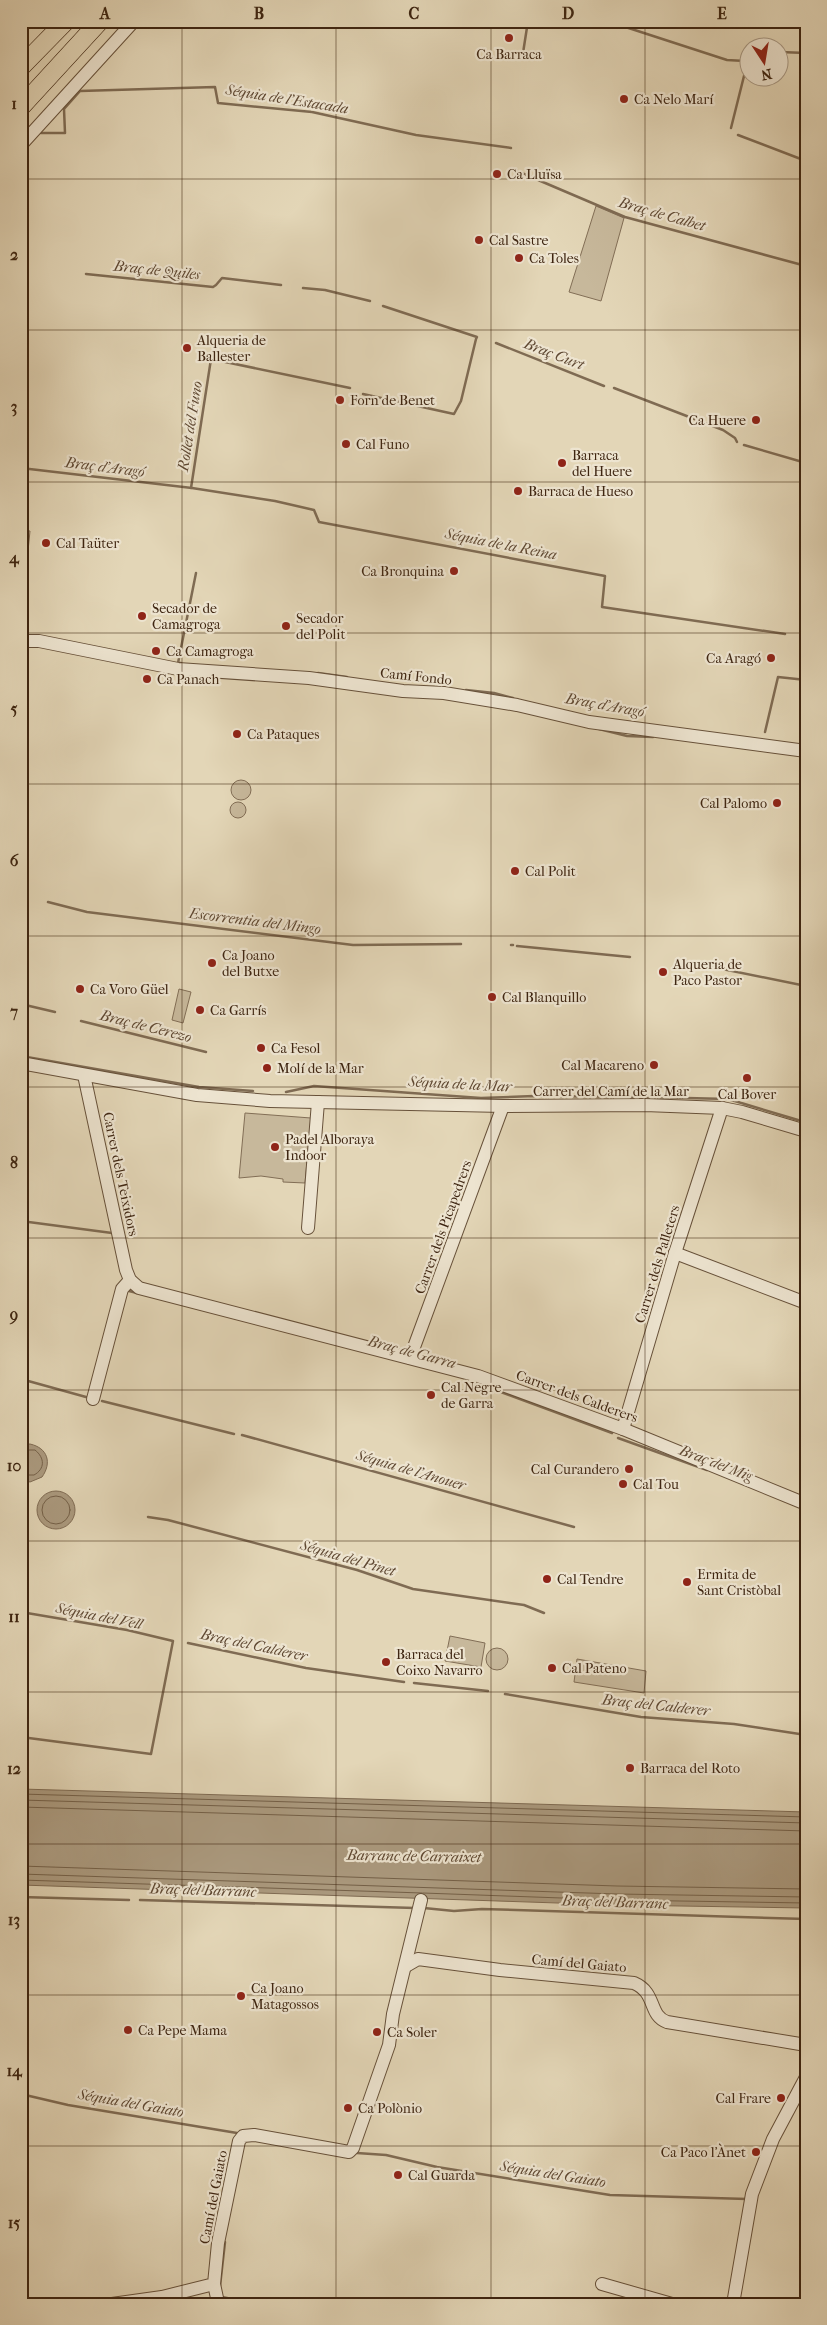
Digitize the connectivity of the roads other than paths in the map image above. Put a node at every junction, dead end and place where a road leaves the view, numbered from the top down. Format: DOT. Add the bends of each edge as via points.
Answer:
graph roads {
  1 [pos="66,21"];
  2 [pos="100,21"];
  3 [pos="134,21"];
  4 [pos="21,67"];
  5 [pos="21,107"];
  6 [pos="21,144"];
  7 [pos="21,641"];
  8 [pos="806,751"];
  9 [pos="21,1063"];
  10 [pos="84,1074"];
  11 [pos="318,1102"];
  12 [pos="503,1106"];
  13 [pos="722,1108"];
  14 [pos="806,1132"];
  15 [pos="308,1228"];
  16 [pos="675,1253"];
  17 [pos="130,1280"];
  18 [pos="806,1303"];
  19 [pos="410,1358"];
  20 [pos="93,1399"];
  21 [pos="623,1429"];
  22 [pos="806,1504"];
  23 [pos="421,1900"];
  24 [pos="413,1956"];
  25 [pos="806,2045"];
  26 [pos="806,2077"];
  27 [pos="214,2284"];
  28 [pos="602,2284"];
  29 [pos="112,2304"];
  30 [pos="216,2304"];
  31 [pos="672,2304"];
  32 [pos="733,2304"];
  1 -- 4 [label="highway"];
  2 -- 5 [label="highway"];
  3 -- 6 [label="street"];
  7 -- 8 [label="street, Camí Fondo" via="39,641 178,669 309,678 403,691 444,693 517,705 589,722"];
  9 -- 10 [label="street, Carrer del Camí de la Mar"];
  10 -- 11 [label="street, Carrer del Camí de la Mar" via="197,1095"];
  10 -- 17 [label="street, Carrer dels Teixidors"];
  11 -- 12 [label="street, Carrer del Camí de la Mar"];
  11 -- 15 [label="street"];
  12 -- 13 [label="street, Carrer del Camí de la Mar"];
  12 -- 19 [label="street, Carrer dels Picapedrers"];
  13 -- 14 [label="street, Carrer del Camí de la Mar"];
  13 -- 16 [label="street, Carrer dels Palleters"];
  16 -- 18 [label="street"];
  16 -- 21 [label="street, Carrer dels Palleters"];
  17 -- 19 [label="street, Carrer dels Calderers" via="138,1288"];
  17 -- 20 [label="street" via="122,1289"];
  19 -- 21 [label="street, Carrer dels Calderers" via="478,1376"];
  21 -- 22 [label="street, Carrer dels Calderers"];
  23 -- 24 [label="street"];
  24 -- 25 [label="street, Camí del Gaiato" via="500,1970 634,1983 648,1992 658,2017 667,2022"];
  24 -- 27 [label="street, Camí del Gaiato" via="406,1966 389,2044 353,2148 349,2152 254,2134 243,2136 239,2141 218,2243"];
  26 -- 32 [label="street" via="773,2140 752,2194"];
  27 -- 29 [label="street" via="162,2297"];
  27 -- 30 [label="street" via="218,2298"];
  28 -- 31 [label="street"];
}
